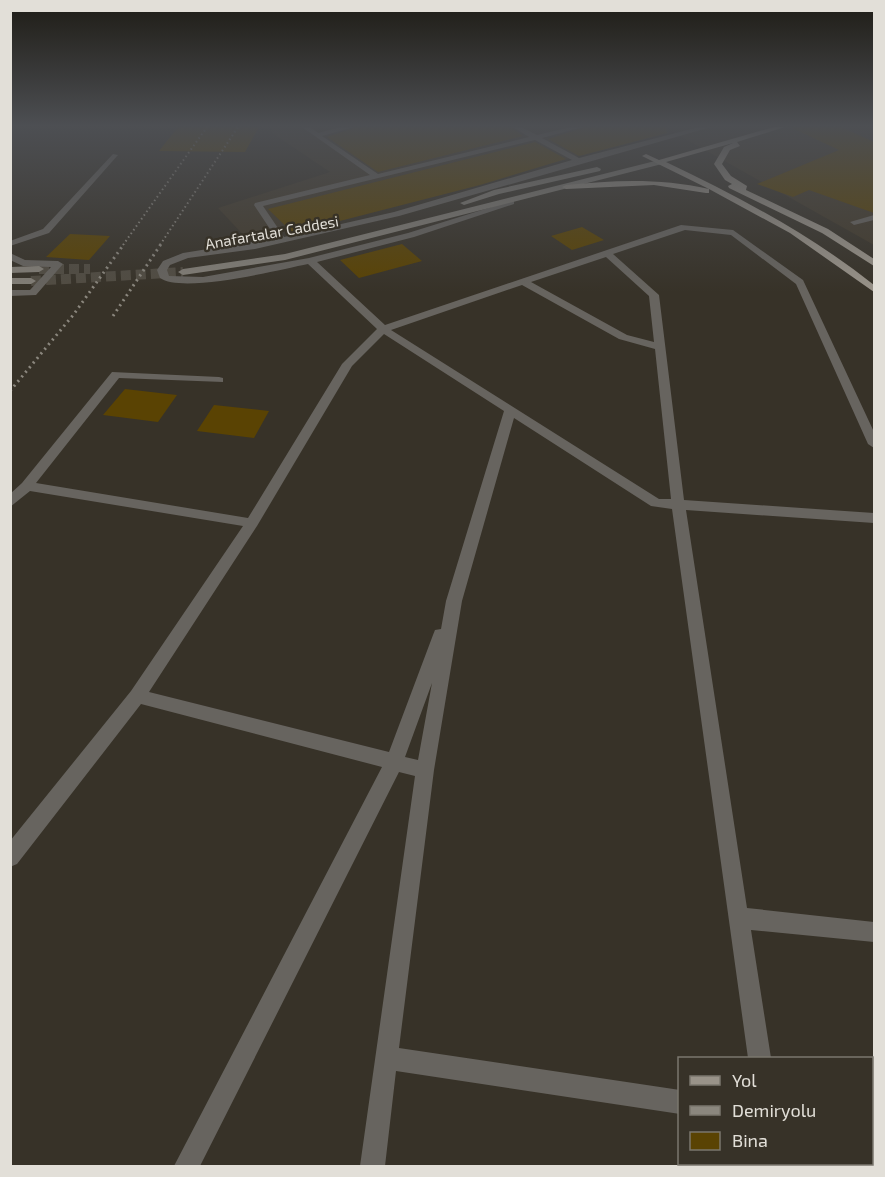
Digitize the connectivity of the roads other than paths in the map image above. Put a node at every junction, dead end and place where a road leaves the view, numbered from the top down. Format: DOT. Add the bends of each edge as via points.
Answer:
graph roads {
  1 [pos="91,182"];
  2 [pos="352,182"];
  3 [pos="506,182"];
  4 [pos="540,182"];
  5 [pos="585,182"];
  6 [pos="700,182"];
  7 [pos="723,182"];
  8 [pos="734,182"];
  9 [pos="566,187"];
  10 [pos="762,199"];
  11 [pos="511,202"];
  12 [pos="744,203"];
  13 [pos="874,218"];
  14 [pos="854,222"];
  15 [pos="282,240"];
  16 [pos="10,244"];
  17 [pos="607,253"];
  18 [pos="10,256"];
  19 [pos="310,261"];
  20 [pos="874,262"];
  21 [pos="10,270"];
  22 [pos="39,270"];
  23 [pos="10,281"];
  24 [pos="32,281"];
  25 [pos="523,282"];
  26 [pos="874,289"];
  27 [pos="10,294"];
  28 [pos="383,329"];
  29 [pos="660,347"];
  30 [pos="219,380"];
  31 [pos="510,410"];
  32 [pos="874,444"];
  33 [pos="27,486"];
  34 [pos="10,502"];
  35 [pos="678,504"];
  36 [pos="874,518"];
  37 [pos="252,523"];
  38 [pos="454,601"];
  39 [pos="136,696"];
  40 [pos="394,762"];
  41 [pos="425,770"];
  42 [pos="10,857"];
  43 [pos="739,918"];
  44 [pos="874,932"];
  45 [pos="759,1057"];
  46 [pos="387,1058"];
  47 [pos="678,1102"];
  48 [pos="187,1167"];
  49 [pos="372,1167"];
  1 -- 16 [label="lane" via="46,231"];
  2 -- 15 [label="street" via="258,205"];
  3 -- 15 [label="street" via="396,214"];
  4 -- 11 [label="main road, Anafartalar Caddesi" via="374,229 183,268 285,257"];
  5 -- 9 [label="main road, Anafartalar Caddesi"];
  6 -- 12 [label="main road"];
  7 -- 10 [label="main road"];
  8 -- 10 [label="main road"];
  9 -- 11 [label="main road, Anafartalar Caddesi"];
  9 -- 12 [label="main road" via="659,183 693,187"];
  10 -- 20 [label="main road"];
  11 -- 19 [label="street"];
  12 -- 26 [label="main road" via="839,260"];
  13 -- 14 [label="street"];
  15 -- 19 [label="street" via="186,255 166,263 162,270 165,278 181,282"];
  17 -- 25 [label="street"];
  17 -- 29 [label="street" via="654,295"];
  17 -- 32 [label="street" via="684,227 733,233 800,282"];
  18 -- 27 [label="street" via="23,263 58,264 33,293"];
  19 -- 28 [label="street"];
  21 -- 22 [label="main road"];
  23 -- 24 [label="main road"];
  25 -- 28 [label="street"];
  25 -- 29 [label="street" via="623,337"];
  28 -- 31 [label="street"];
  28 -- 37 [label="street" via="348,364"];
  29 -- 35 [label="street"];
  30 -- 33 [label="street" via="116,374"];
  31 -- 35 [label="street" via="656,503"];
  31 -- 38 [label="street"];
  33 -- 34 [label="street"];
  33 -- 37 [label="street"];
  35 -- 36 [label="street"];
  35 -- 43 [label="street"];
  37 -- 39 [label="street"];
  38 -- 40 [label="street"];
  38 -- 41 [label="street"];
  39 -- 40 [label="street"];
  39 -- 42 [label="street"];
  40 -- 41 [label="street"];
  40 -- 48 [label="street"];
  41 -- 46 [label="street"];
  43 -- 44 [label="street"];
  43 -- 45 [label="street"];
  46 -- 47 [label="street"];
  46 -- 49 [label="street"];
}
